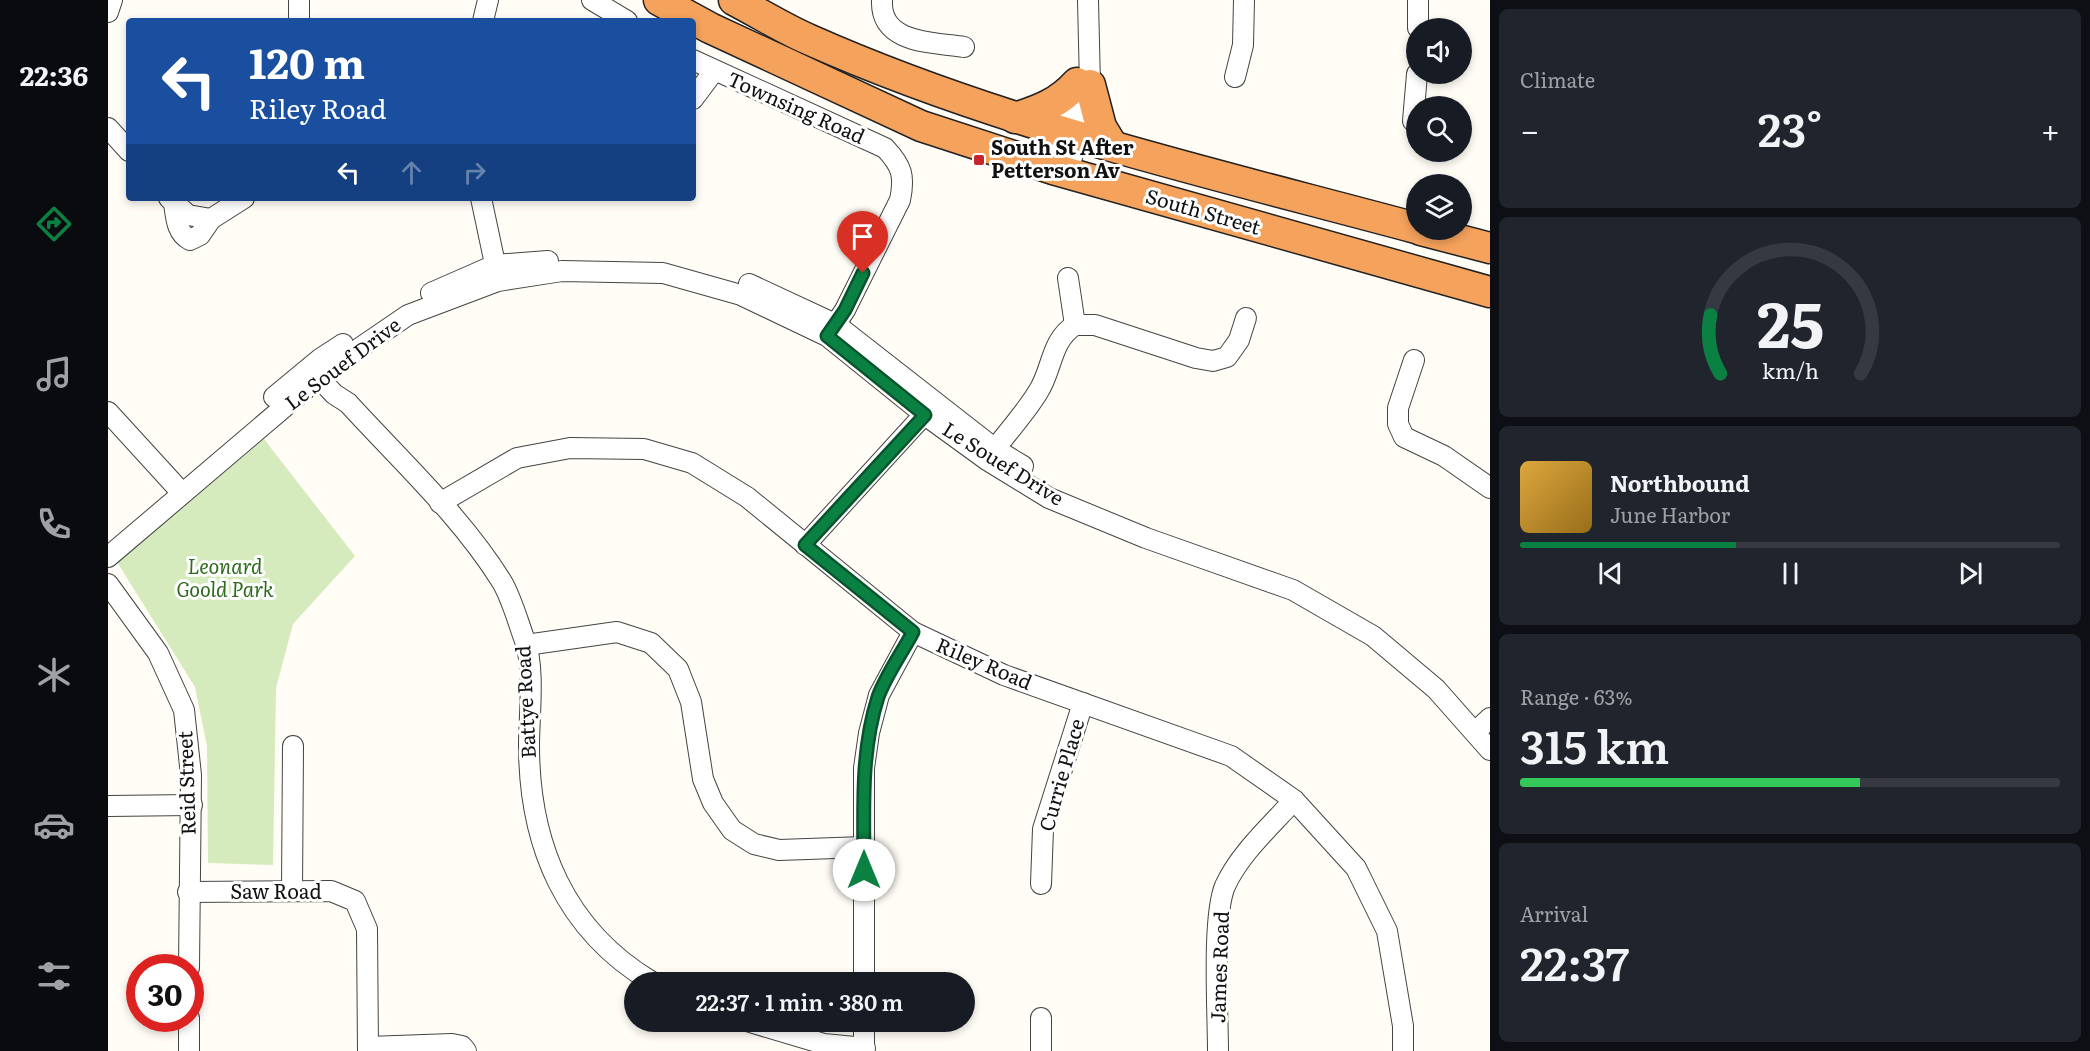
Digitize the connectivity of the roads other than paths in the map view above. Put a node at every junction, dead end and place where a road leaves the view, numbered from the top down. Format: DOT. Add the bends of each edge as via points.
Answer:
graph roads {
  1 [pos="112,0"];
  2 [pos="299,0"];
  3 [pos="488,0"];
  4 [pos="592,0"];
  5 [pos="659,0"];
  6 [pos="734,0"];
  7 [pos="882,0"];
  8 [pos="1088,0"];
  9 [pos="1244,0"];
  10 [pos="1418,0"];
  11 [pos="108,12"];
  12 [pos="299,18"];
  13 [pos="484,18"];
  14 [pos="622,18"];
  15 [pos="692,18"];
  16 [pos="1418,18"];
  17 [pos="696,20"];
  18 [pos="964,47"];
  19 [pos="696,62"];
  20 [pos="714,71"];
  21 [pos="1085,76"];
  22 [pos="1235,77"];
  23 [pos="696,95"];
  24 [pos="1015,118"];
  25 [pos="108,128"];
  26 [pos="1071,134"];
  27 [pos="1112,146"];
  28 [pos="126,148"];
  29 [pos="1060,171"];
  30 [pos="173,201"];
  31 [pos="239,201"];
  32 [pos="482,201"];
  33 [pos="1406,225"];
  34 [pos="1459,240"];
  35 [pos="1490,248"];
  36 [pos="497,273"];
  37 [pos="1068,278"];
  38 [pos="1490,292"];
  39 [pos="1246,318"];
  40 [pos="1075,325"];
  41 [pos="831,330"];
  42 [pos="1414,360"];
  43 [pos="319,368"];
  44 [pos="930,409"];
  45 [pos="108,412"];
  46 [pos="991,454"];
  47 [pos="177,488"];
  48 [pos="1490,488"];
  49 [pos="440,503"];
  50 [pos="108,540"];
  51 [pos="805,545"];
  52 [pos="108,557"];
  53 [pos="108,584"];
  54 [pos="913,632"];
  55 [pos="526,645"];
  56 [pos="1083,704"];
  57 [pos="1486,732"];
  58 [pos="293,746"];
  59 [pos="1294,800"];
  60 [pos="192,805"];
  61 [pos="108,806"];
  62 [pos="864,847"];
  63 [pos="1041,884"];
  64 [pos="292,890"];
  65 [pos="188,892"];
  66 [pos="189,954"];
  67 [pos="635,972"];
  68 [pos="864,972"];
  69 [pos="1041,1017"];
  70 [pos="189,1032"];
  71 [pos="784,1032"];
  72 [pos="864,1032"];
  73 [pos="368,1049"];
  74 [pos="864,1050"];
  75 [pos="189,1051"];
  76 [pos="466,1051"];
  77 [pos="1041,1051"];
  78 [pos="1218,1051"];
  79 [pos="1403,1051"];
  1 -- 11 [label="street"];
  2 -- 12 [label="street"];
  3 -- 13 [label="street"];
  4 -- 14 [label="street"];
  5 -- 15 [label="highway, South Street"];
  6 -- 24 [label="highway, South Street" via="808,40"];
  7 -- 18 [label="street" via="884,17 891,29 903,36"];
  8 -- 21 [label="street"];
  9 -- 22 [label="street" via="1243,45"];
  10 -- 16 [label="street"];
  17 -- 29 [label="highway, South Street" via="921,126"];
  19 -- 20 [label="street, Townsing Road"];
  20 -- 23 [label="street"];
  20 -- 41 [label="street, Townsing Road" via="885,148 896,159 904,180 900,200"];
  21 -- 24 [label="highway" via="1062,99"];
  21 -- 26 [label="street"];
  21 -- 27 [label="highway" via="1101,127"];
  24 -- 26 [label="highway, South Street"];
  25 -- 28 [label="street"];
  26 -- 27 [label="highway, South Street"];
  26 -- 29 [label="street"];
  27 -- 33 [label="highway, South Street"];
  29 -- 38 [label="highway, South Street"];
  30 -- 31 [label="street" via="188,215 211,219"];
  32 -- 36 [label="street"];
  34 -- 35 [label="highway"];
  36 -- 41 [label="street, Le Souef Drive" via="663,273 741,295"];
  36 -- 43 [label="street, Le Souef Drive" via="408,315"];
  37 -- 40 [label="street"];
  39 -- 40 [label="street" via="1227,357 1213,361 1095,325"];
  40 -- 46 [label="street" via="1058,341 1040,390"];
  41 -- 44 [label="street, Le Souef Drive"];
  42 -- 48 [label="street" via="1398,408 1398,424 1404,436 1444,456"];
  43 -- 47 [label="street, Le Souef Drive"];
  43 -- 49 [label="street, Battye Road" via="334,394 348,403"];
  44 -- 46 [label="street, Le Souef Drive"];
  44 -- 51 [label="street"];
  45 -- 47 [label="street"];
  46 -- 57 [label="street, Le Souef Drive" via="1151,529 1298,582 1377,629 1444,682"];
  47 -- 50 [label="street, Le Souef Drive"];
  47 -- 52 [label="street, Le Souef Drive"];
  49 -- 51 [label="street, Riley Road" via="517,458 570,448 644,449 692,463 747,497"];
  49 -- 55 [label="street, Battye Road" via="503,584"];
  51 -- 54 [label="street, Riley Road"];
  53 -- 60 [label="street, Reid Street" via="158,653 184,710"];
  54 -- 56 [label="street, Riley Road" via="1004,675"];
  54 -- 62 [label="street" via="879,694 868,733"];
  55 -- 62 [label="street" via="617,632 651,643 678,669 691,702 703,779 713,803 732,830 754,844 779,850"];
  55 -- 67 [label="street, Battye Road" via="530,681 529,773 536,820 548,859 562,892 588,929 622,964"];
  56 -- 59 [label="street, Riley Road" via="1231,756"];
  56 -- 63 [label="street, Currie Place" via="1043,829"];
  58 -- 64 [label="street"];
  59 -- 78 [label="street, James Road" via="1236,866 1224,888 1219,919"];
  59 -- 79 [label="street, Riley Road" via="1356,868 1387,931 1403,1026"];
  60 -- 61 [label="street"];
  60 -- 65 [label="street, Reid Street"];
  62 -- 68 [label="street"];
  64 -- 65 [label="street, Saw Road"];
  64 -- 73 [label="street, Saw Road" via="332,891 355,901 367,929"];
  65 -- 66 [label="street, Reid Street"];
  69 -- 77 [label="street"];
  70 -- 75 [label="street"];
  71 -- 74 [label="street"];
  72 -- 74 [label="street"];
  73 -- 76 [label="street" via="452,1044"];
}
